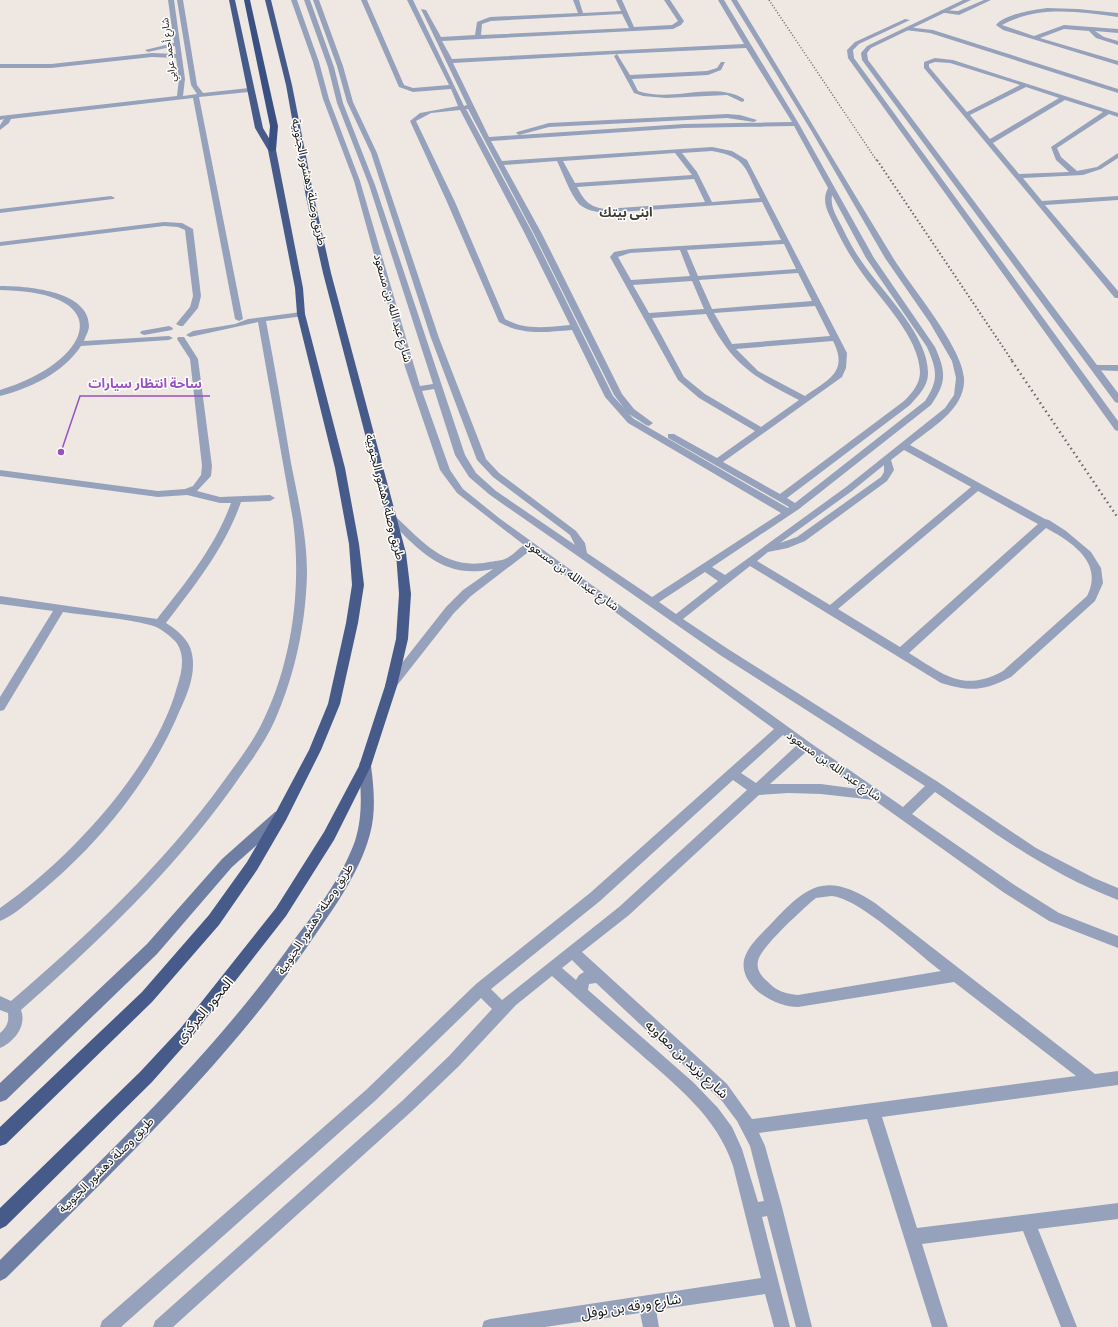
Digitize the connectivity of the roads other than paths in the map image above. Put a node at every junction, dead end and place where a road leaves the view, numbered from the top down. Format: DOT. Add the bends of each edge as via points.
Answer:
graph roads {
  1 [pos="171,0"];
  2 [pos="180,0"];
  3 [pos="232,0"];
  4 [pos="247,0"];
  5 [pos="268,0"];
  6 [pos="294,0"];
  7 [pos="307,0"];
  8 [pos="316,0"];
  9 [pos="364,0"];
  10 [pos="410,0"];
  11 [pos="418,0"];
  12 [pos="576,0"];
  13 [pos="620,0"];
  14 [pos="667,0"];
  15 [pos="721,0"];
  16 [pos="734,0"];
  17 [pos="968,0"];
  18 [pos="988,0"];
  19 [pos="741,11"];
  20 [pos="625,12"];
  21 [pos="728,12"];
  22 [pos="942,12"];
  23 [pos="317,14"];
  24 [pos="581,14"];
  25 [pos="1118,15"];
  26 [pos="907,20"];
  27 [pos="925,21"];
  28 [pos="184,24"];
  29 [pos="174,25"];
  30 [pos="1091,28"];
  31 [pos="632,29"];
  32 [pos="907,29"];
  33 [pos="885,30"];
  34 [pos="933,30"];
  35 [pos="1118,31"];
  36 [pos="898,34"];
  37 [pos="478,37"];
  38 [pos="1034,38"];
  39 [pos="439,39"];
  40 [pos="1118,43"];
  41 [pos="177,44"];
  42 [pos="747,44"];
  43 [pos="444,47"];
  44 [pos="434,48"];
  45 [pos="715,48"];
  46 [pos="178,56"];
  47 [pos="617,56"];
  48 [pos="531,57"];
  49 [pos="449,58"];
  50 [pos="0,60"];
  51 [pos="723,63"];
  52 [pos="1118,63"];
  53 [pos="0,66"];
  54 [pos="336,67"];
  55 [pos="628,77"];
  56 [pos="1081,77"];
  57 [pos="770,83"];
  58 [pos="784,83"];
  59 [pos="1025,85"];
  60 [pos="1118,86"];
  61 [pos="453,87"];
  62 [pos="249,90"];
  63 [pos="1118,91"];
  64 [pos="199,96"];
  65 [pos="180,98"];
  66 [pos="1064,98"];
  67 [pos="742,100"];
  68 [pos="350,102"];
  69 [pos="340,103"];
  70 [pos="466,107"];
  71 [pos="1108,112"];
  72 [pos="905,113"];
  73 [pos="891,114"];
  74 [pos="966,115"];
  75 [pos="1118,115"];
  76 [pos="8,117"];
  77 [pos="0,118"];
  78 [pos="794,122"];
  79 [pos="0,128"];
  80 [pos="486,137"];
  81 [pos="821,142"];
  82 [pos="989,142"];
  83 [pos="806,143"];
  84 [pos="928,144"];
  85 [pos="914,145"];
  86 [pos="272,150"];
  87 [pos="677,151"];
  88 [pos="496,156"];
  89 [pos="1118,156"];
  90 [pos="487,157"];
  91 [pos="558,159"];
  92 [pos="500,163"];
  93 [pos="380,172"];
  94 [pos="368,174"];
  95 [pos="1076,174"];
  96 [pos="1017,176"];
  97 [pos="697,177"];
  98 [pos="572,185"];
  99 [pos="831,188"];
  100 [pos="951,196"];
  101 [pos="966,196"];
  102 [pos="111,198"];
  103 [pos="1118,198"];
  104 [pos="766,200"];
  105 [pos="1040,203"];
  106 [pos="710,204"];
  107 [pos="392,210"];
  108 [pos="0,211"];
  109 [pos="380,211"];
  110 [pos="786,242"];
  111 [pos="0,244"];
  112 [pos="683,248"];
  113 [pos="406,250"];
  114 [pos="393,252"];
  115 [pos="870,258"];
  116 [pos="856,259"];
  117 [pos="1018,267"];
  118 [pos="1003,268"];
  119 [pos="801,271"];
  120 [pos="695,279"];
  121 [pos="563,282"];
  122 [pos="628,283"];
  123 [pos="553,284"];
  124 [pos="0,288"];
  125 [pos="1118,295"];
  126 [pos="818,303"];
  127 [pos="904,306"];
  128 [pos="891,307"];
  129 [pos="709,311"];
  130 [pos="301,314"];
  131 [pos="646,316"];
  132 [pos="239,319"];
  133 [pos="262,319"];
  134 [pos="248,321"];
  135 [pos="183,325"];
  136 [pos="576,327"];
  137 [pos="169,328"];
  138 [pos="186,337"];
  139 [pos="169,338"];
  140 [pos="836,338"];
  141 [pos="80,341"];
  142 [pos="729,347"];
  143 [pos="931,347"];
  144 [pos="916,348"];
  145 [pos="440,352"];
  146 [pos="599,354"];
  147 [pos="427,355"];
  148 [pos="589,356"];
  149 [pos="1118,368"];
  150 [pos="1097,372"];
  151 [pos="1118,374"];
  152 [pos="437,386"];
  153 [pos="417,389"];
  154 [pos="0,392"];
  155 [pos="805,400"];
  156 [pos="1118,400"];
  157 [pos="888,418"];
  158 [pos="901,424"];
  159 [pos="1118,428"];
  160 [pos="654,430"];
  161 [pos="761,431"];
  162 [pos="904,446"];
  163 [pos="858,458"];
  164 [pos="887,460"];
  165 [pos="717,462"];
  166 [pos="876,468"];
  167 [pos="0,473"];
  168 [pos="978,486"];
  169 [pos="187,492"];
  170 [pos="270,498"];
  171 [pos="781,498"];
  172 [pos="237,500"];
  173 [pos="796,506"];
  174 [pos="787,512"];
  175 [pos="390,516"];
  176 [pos="1046,522"];
  177 [pos="531,545"];
  178 [pos="764,550"];
  179 [pos="582,554"];
  180 [pos="750,560"];
  181 [pos="511,561"];
  182 [pos="704,567"];
  183 [pos="725,580"];
  184 [pos="0,600"];
  185 [pos="652,602"];
  186 [pos="60,608"];
  187 [pos="830,610"];
  188 [pos="676,619"];
  189 [pos="159,624"];
  190 [pos="901,653"];
  191 [pos="391,686"];
  192 [pos="0,707"];
  193 [pos="782,729"];
  194 [pos="805,745"];
  195 [pos="365,766"];
  196 [pos="733,773"];
  197 [pos="934,785"];
  198 [pos="756,790"];
  199 [pos="878,798"];
  200 [pos="903,815"];
  201 [pos="281,816"];
  202 [pos="1118,894"];
  203 [pos="0,915"];
  204 [pos="1118,935"];
  205 [pos="1104,938"];
  206 [pos="1118,942"];
  207 [pos="573,953"];
  208 [pos="553,968"];
  209 [pos="956,975"];
  210 [pos="598,977"];
  211 [pos="481,989"];
  212 [pos="581,992"];
  213 [pos="0,1003"];
  214 [pos="13,1008"];
  215 [pos="502,1009"];
  216 [pos="0,1041"];
  217 [pos="1118,1078"];
  218 [pos="1093,1081"];
  219 [pos="0,1094"];
  220 [pos="872,1110"];
  221 [pos="749,1127"];
  222 [pos="0,1138"];
  223 [pos="774,1207"];
  224 [pos="753,1211"];
  225 [pos="1118,1211"];
  226 [pos="0,1220"];
  227 [pos="1028,1223"];
  228 [pos="912,1237"];
  229 [pos="0,1272"];
  230 [pos="771,1285"];
  231 [pos="647,1303"];
  232 [pos="517,1325"];
  233 [pos="108,1327"];
  234 [pos="161,1327"];
  235 [pos="490,1327"];
  236 [pos="651,1327"];
  237 [pos="782,1327"];
  238 [pos="804,1327"];
  239 [pos="940,1327"];
  240 [pos="1069,1327"];
  1 -- 29 [label="street, شارع أحمد عرابي"];
  2 -- 28 [label="street"];
  3 -- 62 [label="highway"];
  4 -- 86 [label="highway, طريق وصلة دهشور الجنوبية" via="274,126"];
  5 -- 175 [label="highway, طريق وصلة دهشور الجنوبية" via="289,85 327,273"];
  6 -- 153 [label="street, شارع عبد الله بن مسعود" via="326,99 357,181"];
  7 -- 23 [label="street, شارع عبد الله بن مسعود"];
  8 -- 23 [label="street"];
  9 -- 61 [label="street" via="401,86 413,90"];
  10 -- 44 [label="street"];
  11 -- 39 [label="street"];
  12 -- 24 [label="street"];
  13 -- 20 [label="street"];
  14 -- 31 [label="street" via="681,22 679,24 673,27"];
  15 -- 21 [label="street"];
  16 -- 19 [label="street"];
  17 -- 22 [label="street"];
  18 -- 22 [label="street" via="959,13"];
  19 -- 21 [label="street"];
  19 -- 58 [label="street"];
  20 -- 24 [label="street"];
  20 -- 31 [label="street"];
  21 -- 42 [label="street"];
  22 -- 27 [label="street"];
  23 -- 54 [label="street, شارع عبد الله بن مسعود"];
  24 -- 37 [label="street" via="487,19 479,23"];
  25 -- 38 [label="street" via="1045,10 1000,24 1000,27"];
  26 -- 33 [label="street"];
  27 -- 32 [label="street"];
  27 -- 34 [label="street"];
  28 -- 29 [label="street"];
  28 -- 64 [label="street" via="194,85"];
  29 -- 41 [label="street, شارع أحمد عرابي"];
  30 -- 35 [label="street"];
  30 -- 38 [label="street" via="1059,28"];
  30 -- 40 [label="street" via="1096,36"];
  31 -- 37 [label="street"];
  32 -- 34 [label="street"];
  32 -- 36 [label="street"];
  33 -- 36 [label="street"];
  33 -- 73 [label="street" via="853,46 849,54"];
  34 -- 56 [label="street"];
  36 -- 72 [label="street" via="870,47 864,53 864,57"];
  37 -- 39 [label="street"];
  38 -- 52 [label="street"];
  39 -- 43 [label="street"];
  41 -- 46 [label="street, شارع أحمد عرابي"];
  41 -- 50 [label="street" via="143,51 72,58"];
  42 -- 45 [label="street"];
  42 -- 49 [label="street"];
  42 -- 57 [label="street"];
  43 -- 44 [label="street"];
  43 -- 49 [label="street"];
  44 -- 61 [label="street"];
  45 -- 47 [label="street" via="704,51"];
  45 -- 48 [label="street"];
  46 -- 53 [label="street" via="148,55 62,66"];
  46 -- 65 [label="street, شارع أحمد عرابي" via="182,83"];
  47 -- 48 [label="street" via="550,60"];
  47 -- 55 [label="street"];
  48 -- 49 [label="street"];
  49 -- 70 [label="street"];
  51 -- 55 [label="street" via="719,69 708,73"];
  54 -- 68 [label="street"];
  54 -- 69 [label="street, شارع عبد الله بن مسعود"];
  55 -- 67 [label="street" via="636,92 645,96 728,93"];
  56 -- 60 [label="street"];
  56 -- 63 [label="street"];
  57 -- 58 [label="street"];
  57 -- 78 [label="street"];
  58 -- 81 [label="street"];
  59 -- 66 [label="street"];
  59 -- 74 [label="street"];
  59 -- 74 [label="street" via="951,61 941,59 928,62 926,68"];
  61 -- 70 [label="street"];
  62 -- 64 [label="street"];
  62 -- 86 [label="highway" via="259,128"];
  64 -- 65 [label="street"];
  64 -- 132 [label="street"];
  65 -- 76 [label="street"];
  66 -- 71 [label="street"];
  66 -- 82 [label="street"];
  68 -- 69 [label="street"];
  68 -- 93 [label="street"];
  69 -- 94 [label="street, شارع عبد الله بن مسعود"];
  70 -- 80 [label="street"];
  70 -- 90 [label="street"];
  70 -- 136 [label="street" via="425,112 412,121 451,202 502,320 509,325 532,330"];
  71 -- 75 [label="street"];
  71 -- 95 [label="street" via="1054,148 1055,154"];
  72 -- 73 [label="street"];
  72 -- 84 [label="street"];
  73 -- 85 [label="street"];
  74 -- 82 [label="street"];
  76 -- 77 [label="street"];
  76 -- 79 [label="street" via="6,124"];
  78 -- 80 [label="street"];
  78 -- 80 [label="street" via="683,122"];
  78 -- 83 [label="street"];
  80 -- 88 [label="street"];
  81 -- 83 [label="street"];
  81 -- 162 [label="street" via="889,258 934,322 956,361 960,378 958,394 948,410"];
  82 -- 96 [label="street"];
  83 -- 99 [label="street"];
  84 -- 85 [label="street"];
  84 -- 101 [label="street"];
  85 -- 100 [label="street"];
  86 -- 130 [label="highway, طريق وصلة دهشور الجنوبية"];
  87 -- 91 [label="street"];
  87 -- 97 [label="street"];
  87 -- 104 [label="street" via="712,149 738,156 749,167"];
  88 -- 90 [label="street"];
  88 -- 92 [label="street"];
  89 -- 95 [label="street" via="1094,170"];
  90 -- 123 [label="street"];
  91 -- 92 [label="street"];
  91 -- 98 [label="street"];
  92 -- 121 [label="street"];
  93 -- 94 [label="street"];
  93 -- 107 [label="street"];
  94 -- 109 [label="street, شارع عبد الله بن مسعود"];
  95 -- 96 [label="street"];
  96 -- 105 [label="street"];
  97 -- 98 [label="street"];
  97 -- 106 [label="street"];
  98 -- 106 [label="street" via="581,202 595,210"];
  99 -- 115 [label="street"];
  99 -- 116 [label="street" via="827,203"];
  100 -- 101 [label="street"];
  100 -- 118 [label="street"];
  101 -- 117 [label="street"];
  102 -- 108 [label="street"];
  103 -- 105 [label="street"];
  104 -- 106 [label="street"];
  104 -- 110 [label="street"];
  105 -- 125 [label="street"];
  107 -- 109 [label="street"];
  107 -- 113 [label="street"];
  109 -- 114 [label="street, شارع عبد الله بن مسعود"];
  110 -- 112 [label="street"];
  110 -- 119 [label="street"];
  111 -- 135 [label="street" via="164,224 185,226 189,229 197,296 194,308"];
  112 -- 120 [label="street"];
  112 -- 122 [label="street" via="617,254 614,257 615,261"];
  113 -- 114 [label="street"];
  113 -- 145 [label="street"];
  114 -- 147 [label="street, شارع عبد الله بن مسعود"];
  115 -- 116 [label="street"];
  115 -- 127 [label="street"];
  116 -- 128 [label="street"];
  117 -- 118 [label="street"];
  117 -- 150 [label="street"];
  118 -- 159 [label="street"];
  119 -- 120 [label="street"];
  119 -- 126 [label="street"];
  120 -- 122 [label="street"];
  120 -- 129 [label="street"];
  121 -- 123 [label="street"];
  121 -- 146 [label="street"];
  122 -- 131 [label="street"];
  123 -- 136 [label="street"];
  124 -- 141 [label="street" via="41,290 66,299 82,316 84,331"];
  126 -- 129 [label="street"];
  126 -- 140 [label="street"];
  127 -- 128 [label="street"];
  127 -- 143 [label="street"];
  128 -- 144 [label="street"];
  129 -- 131 [label="street"];
  129 -- 142 [label="street"];
  130 -- 133 [label="street"];
  130 -- 201 [label="highway, طريق وصلة دهشور الجنوبية" via="340,468 354,544 358,585 334,704"];
  131 -- 161 [label="street" via="681,378 702,396"];
  132 -- 134 [label="street"];
  132 -- 135 [label="street"];
  133 -- 134 [label="street"];
  133 -- 214 [label="street" via="302,551 298,620 279,694 269,721 244,762 183,844 113,920"];
  134 -- 138 [label="street" via="243,325 207,330"];
  135 -- 137 [label="street"];
  135 -- 138 [label="street" via="192,330"];
  136 -- 148 [label="street"];
  137 -- 139 [label="street" via="165,332"];
  137 -- 141 [label="street"];
  138 -- 139 [label="street"];
  138 -- 169 [label="street" via="196,366 206,460 206,476 202,482"];
  139 -- 141 [label="street"];
  140 -- 142 [label="street"];
  140 -- 155 [label="street" via="843,353 839,375"];
  141 -- 154 [label="street" via="67,358 50,371 20,386"];
  142 -- 155 [label="street" via="750,369"];
  143 -- 144 [label="street"];
  143 -- 158 [label="street" via="940,376 937,389 928,403"];
  144 -- 157 [label="street" via="924,371 922,382 917,393"];
  145 -- 147 [label="street"];
  145 -- 179 [label="street" via="482,460 488,468 573,533 580,543"];
  146 -- 148 [label="street"];
  146 -- 160 [label="street" via="618,396"];
  147 -- 152 [label="street, شارع عبد الله بن مسعود"];
  148 -- 160 [label="street" via="615,405 631,421"];
  149 -- 150 [label="street"];
  150 -- 151 [label="street"];
  150 -- 156 [label="street"];
  152 -- 153 [label="street"];
  152 -- 179 [label="street, شارع عبد الله بن مسعود" via="460,455 472,475 493,493"];
  153 -- 177 [label="street, شارع عبد الله بن مسعود" via="445,470 452,480 470,501"];
  155 -- 161 [label="street"];
  157 -- 158 [label="street"];
  157 -- 171 [label="street"];
  158 -- 163 [label="street"];
  160 -- 165 [label="street"];
  160 -- 174 [label="street"];
  161 -- 165 [label="street"];
  162 -- 164 [label="street"];
  162 -- 168 [label="street"];
  163 -- 166 [label="street"];
  163 -- 173 [label="street"];
  164 -- 166 [label="street"];
  164 -- 178 [label="street" via="889,474 884,479 801,539"];
  165 -- 171 [label="street"];
  166 -- 178 [label="street"];
  167 -- 169 [label="street" via="158,494"];
  168 -- 176 [label="street"];
  168 -- 187 [label="street"];
  169 -- 172 [label="street" via="220,500"];
  170 -- 172 [label="street"];
  171 -- 173 [label="street"];
  172 -- 189 [label="street" via="218,546"];
  173 -- 174 [label="street"];
  174 -- 182 [label="street"];
  175 -- 181 [label="street" via="445,564 473,569"];
  175 -- 191 [label="highway, طريق وصلة دهشور الجنوبية" via="401,553 405,594 402,638"];
  176 -- 190 [label="street"];
  176 -- 190 [label="street" via="1084,550 1095,566 1098,583 1091,598 1007,674 991,683 970,687 945,680"];
  177 -- 181 [label="street"];
  177 -- 193 [label="street, شارع عبد الله بن مسعود"];
  178 -- 180 [label="street"];
  179 -- 185 [label="street, شارع عبد الله بن مسعود"];
  180 -- 183 [label="street"];
  180 -- 187 [label="street"];
  181 -- 191 [label="street" via="457,602"];
  182 -- 183 [label="street"];
  182 -- 185 [label="street"];
  183 -- 188 [label="street"];
  184 -- 186 [label="street"];
  185 -- 188 [label="street, شارع عبد الله بن مسعود"];
  186 -- 189 [label="street"];
  186 -- 192 [label="street"];
  187 -- 190 [label="street"];
  188 -- 197 [label="street, شارع عبد الله بن مسعود"];
  189 -- 203 [label="street" via="182,641 187,654 188,669 181,694 165,731 126,793 98,828 41,884"];
  191 -- 195 [label="highway, طريق وصلة دهشور الجنوبية"];
  193 -- 194 [label="street, شارع عبد الله بن مسعود"];
  193 -- 196 [label="street"];
  194 -- 198 [label="street"];
  194 -- 199 [label="street, شارع عبد الله بن مسعود"];
  195 -- 226 [label="highway, المحور المركزى" via="306,874 252,952 220,992 146,1077"];
  195 -- 229 [label="main road, طريق وصلة دهشور الجنوبية" via="368,802 361,842 350,868 298,949 246,1017 195,1075"];
  196 -- 198 [label="street"];
  196 -- 211 [label="street" via="596,897"];
  197 -- 200 [label="street"];
  197 -- 202 [label="street, شارع عبد الله بن مسعود" via="1032,852"];
  198 -- 199 [label="street" via="821,789 854,792"];
  198 -- 207 [label="street" via="624,911"];
  199 -- 200 [label="street, شارع عبد الله بن مسعود"];
  200 -- 205 [label="street, شارع عبد الله بن مسعود" via="1054,917"];
  201 -- 219 [label="main road" via="227,863 152,949"];
  201 -- 222 [label="highway" via="252,866 214,920 157,985"];
  204 -- 205 [label="street"];
  205 -- 206 [label="street, شارع عبد الله بن مسعود"];
  207 -- 208 [label="street"];
  207 -- 210 [label="street, شارع يزيد بن معاويه"];
  208 -- 212 [label="street, شارع يزيد بن معاويه"];
  208 -- 215 [label="street"];
  209 -- 209 [label="street" via="858,900 842,892 824,891 811,895 758,946 751,960 753,973 760,985 770,994 784,1000 798,1001"];
  209 -- 218 [label="street"];
  210 -- 212 [label="street" via="590,976 583,979 580,985"];
  210 -- 221 [label="street, شارع يزيد بن معاويه" via="722,1089"];
  211 -- 215 [label="street"];
  211 -- 233 [label="street" via="371,1095"];
  212 -- 224 [label="street, شارع يزيد بن معاويه" via="688,1087 724,1126 737,1150"];
  213 -- 214 [label="street"];
  214 -- 216 [label="street" via="15,1023"];
  215 -- 234 [label="street" via="454,1061 407,1106"];
  217 -- 218 [label="street"];
  218 -- 220 [label="street"];
  220 -- 221 [label="street"];
  220 -- 228 [label="street"];
  221 -- 223 [label="street, شارع يزيد بن معاويه" via="758,1146"];
  223 -- 224 [label="street"];
  223 -- 238 [label="street, شارع يزيد بن معاويه"];
  224 -- 230 [label="street, شارع يزيد بن معاويه"];
  225 -- 227 [label="street"];
  227 -- 228 [label="street"];
  227 -- 240 [label="street"];
  228 -- 239 [label="street"];
  230 -- 231 [label="street, شارع ورقه بن نوفل"];
  230 -- 237 [label="street, شارع يزيد بن معاويه"];
  231 -- 232 [label="street, شارع ورقه بن نوفل"];
  231 -- 236 [label="street"];
  232 -- 235 [label="street, شارع ورقه بن نوفل"];
}
